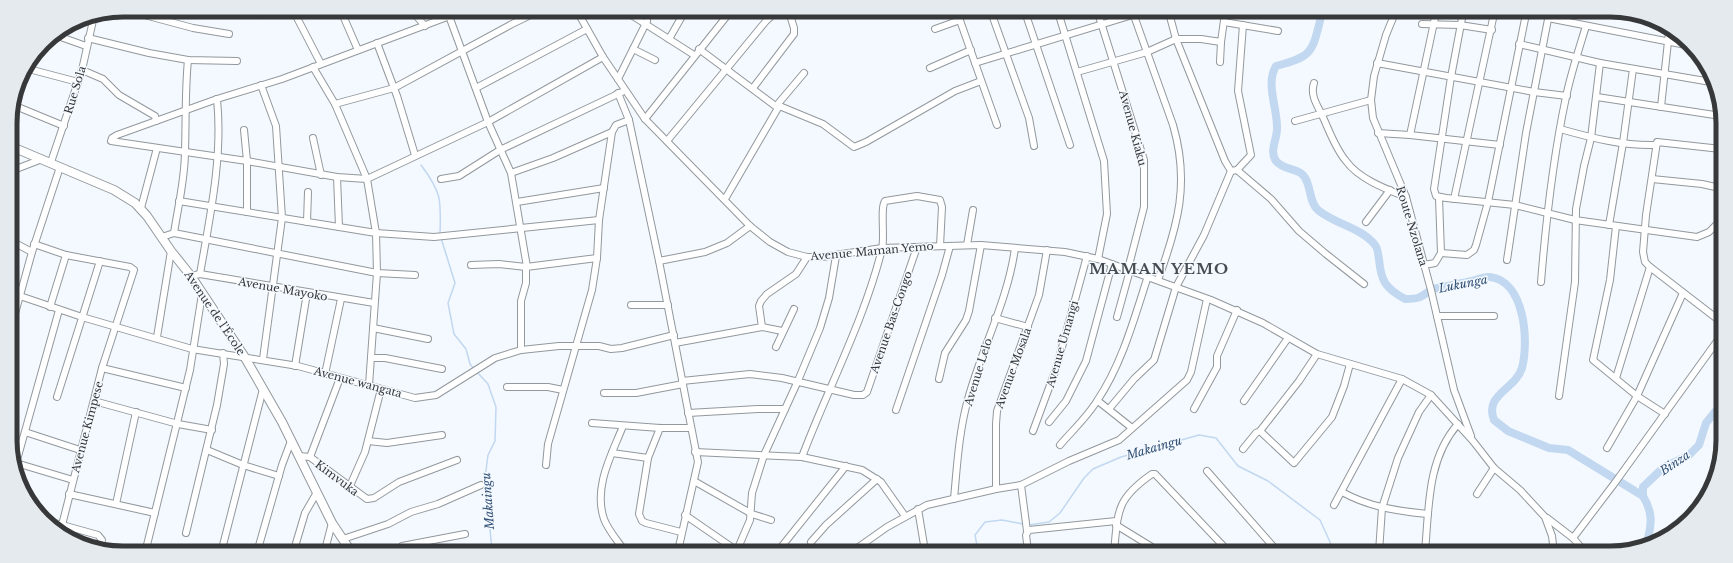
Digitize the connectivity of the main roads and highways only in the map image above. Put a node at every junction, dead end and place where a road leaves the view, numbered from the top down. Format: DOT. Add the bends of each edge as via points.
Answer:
graph roads {
  1 [pos="17,149"];
  2 [pos="347,546"];
  1 -- 2 [label="main road, Avenue de l'École" via="121,194 141,208 171,251 196,275 202,294 244,356 299,456 316,494"];
}
